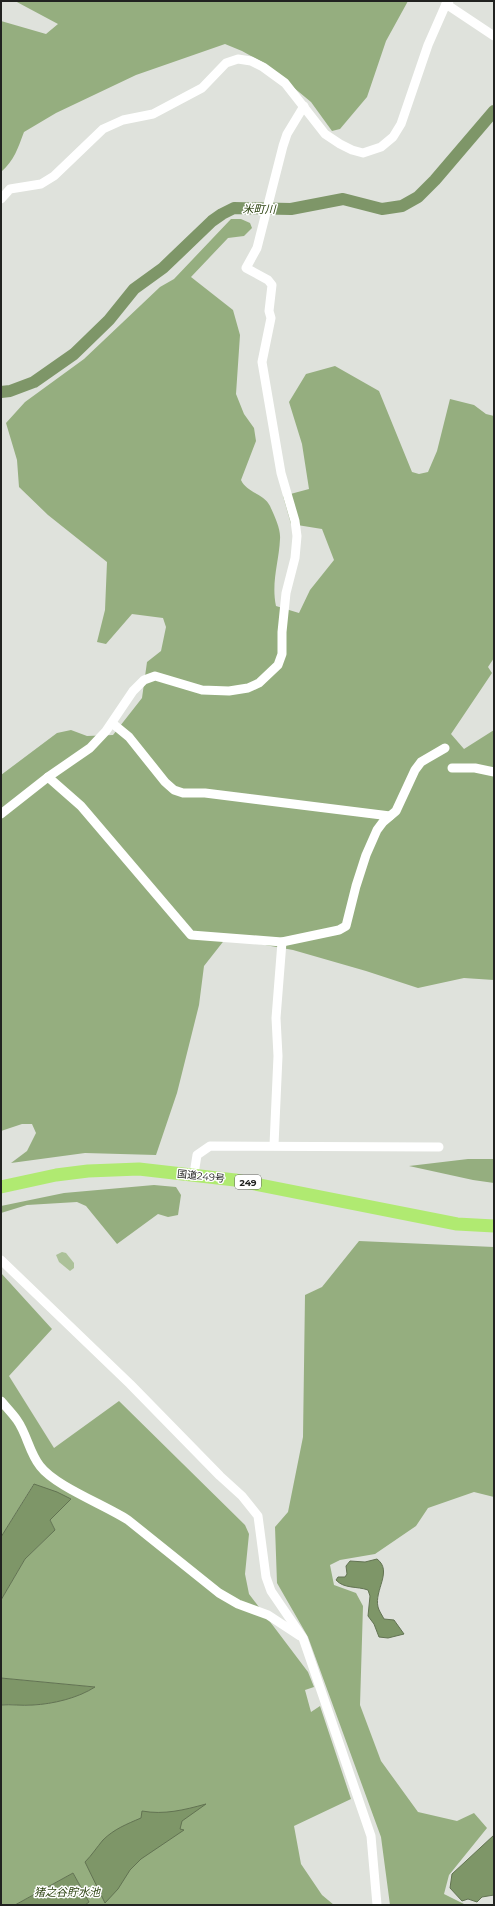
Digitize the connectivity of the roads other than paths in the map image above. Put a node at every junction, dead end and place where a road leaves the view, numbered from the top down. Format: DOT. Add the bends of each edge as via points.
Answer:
graph roads {
  1 [pos="447,2"];
  2 [pos="494,36"];
  3 [pos="304,106"];
  4 [pos="1,198"];
  5 [pos="112,723"];
  6 [pos="445,748"];
  7 [pos="452,768"];
  8 [pos="494,772"];
  9 [pos="48,777"];
  10 [pos="1,814"];
  11 [pos="390,816"];
  12 [pos="282,942"];
  13 [pos="274,1145"];
  14 [pos="439,1147"];
  15 [pos="194,1174"];
  16 [pos="1,1187"];
  17 [pos="494,1226"];
  18 [pos="1,1260"];
  19 [pos="1,1401"];
  20 [pos="303,1638"];
  21 [pos="377,1905"];
  1 -- 2 [label="street"];
  1 -- 3 [label="street" via="428,45 402,124 381,147 363,153 340,144 325,134"];
  3 -- 4 [label="street" via="285,83 263,67 251,61 238,59 226,64 202,88 153,114 123,120 102,129 54,176 41,184 10,189"];
  3 -- 5 [label="street" via="287,134 257,248 246,268 272,285 269,311 271,318 262,362 281,473 297,536 295,558 286,593 282,654 274,670 259,683 248,688 229,691 202,690 155,676 144,680 133,691"];
  5 -- 9 [label="street" via="90,748"];
  5 -- 11 [label="street" via="129,737 174,790"];
  6 -- 11 [label="street" via="421,762 396,811"];
  7 -- 8 [label="street" via="475,768"];
  9 -- 10 [label="street"];
  9 -- 12 [label="street" via="81,806 191,935"];
  11 -- 12 [label="street" via="377,830 366,856 346,926 339,930"];
  12 -- 13 [label="street" via="276,1018 278,1056"];
  13 -- 14 [label="street"];
  13 -- 15 [label="street" via="210,1146 197,1155"];
  15 -- 16 [label="highway, 国道249号 / 249" via="139,1169 88,1171"];
  15 -- 17 [label="highway, 国道249号 / 249" via="457,1224"];
  18 -- 20 [label="street" via="110,1364 242,1496 258,1516 266,1578 271,1591"];
  19 -- 20 [label="street" via="17,1421 40,1467 53,1479 128,1520 219,1593 238,1604 268,1615"];
  20 -- 21 [label="street" via="371,1836"];
}
